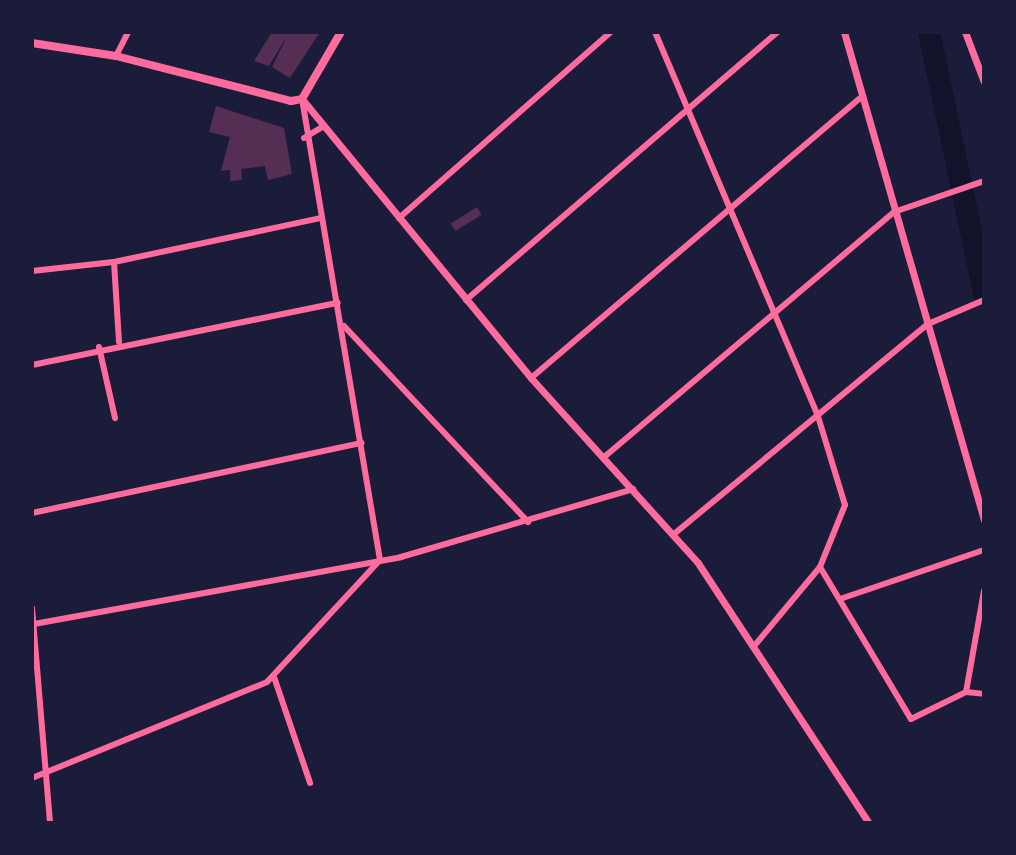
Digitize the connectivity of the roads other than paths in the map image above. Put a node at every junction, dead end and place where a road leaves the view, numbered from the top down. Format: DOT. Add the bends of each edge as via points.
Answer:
graph roads {
  1 [pos="128,32"];
  2 [pos="341,32"];
  3 [pos="611,32"];
  4 [pos="655,32"];
  5 [pos="778,32"];
  6 [pos="838,32"];
  7 [pos="844,32"];
  8 [pos="965,32"];
  9 [pos="32,43"];
  10 [pos="846,50"];
  11 [pos="116,56"];
  12 [pos="984,82"];
  13 [pos="302,99"];
  14 [pos="859,99"];
  15 [pos="688,109"];
  16 [pos="324,126"];
  17 [pos="304,138"];
  18 [pos="984,181"];
  19 [pos="731,210"];
  20 [pos="894,212"];
  21 [pos="321,218"];
  22 [pos="399,218"];
  23 [pos="114,262"];
  24 [pos="32,271"];
  25 [pos="466,300"];
  26 [pos="984,300"];
  27 [pos="338,303"];
  28 [pos="773,312"];
  29 [pos="342,324"];
  30 [pos="928,324"];
  31 [pos="119,342"];
  32 [pos="99,347"];
  33 [pos="32,365"];
  34 [pos="531,378"];
  35 [pos="817,413"];
  36 [pos="115,418"];
  37 [pos="362,443"];
  38 [pos="603,458"];
  39 [pos="633,489"];
  40 [pos="32,513"];
  41 [pos="984,520"];
  42 [pos="528,522"];
  43 [pos="674,534"];
  44 [pos="984,550"];
  45 [pos="380,560"];
  46 [pos="820,567"];
  47 [pos="984,591"];
  48 [pos="840,599"];
  49 [pos="32,608"];
  50 [pos="34,624"];
  51 [pos="755,645"];
  52 [pos="274,677"];
  53 [pos="966,692"];
  54 [pos="984,694"];
  55 [pos="43,774"];
  56 [pos="32,778"];
  57 [pos="310,783"];
  58 [pos="50,823"];
  59 [pos="869,823"];
  1 -- 11 [label="street"];
  2 -- 13 [label="main road"];
  3 -- 22 [label="street"];
  4 -- 15 [label="street"];
  5 -- 15 [label="street"];
  6 -- 10 [label="street"];
  7 -- 10 [label="street"];
  8 -- 12 [label="street"];
  9 -- 11 [label="main road"];
  10 -- 14 [label="street"];
  11 -- 13 [label="main road"];
  13 -- 16 [label="street"];
  13 -- 17 [label="street"];
  14 -- 19 [label="street"];
  14 -- 20 [label="street"];
  15 -- 19 [label="street"];
  15 -- 25 [label="street"];
  16 -- 17 [label="street"];
  16 -- 22 [label="street"];
  17 -- 21 [label="street"];
  18 -- 20 [label="street"];
  19 -- 28 [label="street"];
  19 -- 34 [label="street"];
  20 -- 28 [label="street"];
  20 -- 30 [label="street"];
  21 -- 23 [label="street"];
  21 -- 27 [label="street"];
  22 -- 25 [label="street"];
  23 -- 24 [label="street"];
  23 -- 31 [label="street"];
  25 -- 34 [label="street"];
  26 -- 30 [label="street"];
  27 -- 29 [label="street"];
  27 -- 31 [label="street"];
  28 -- 35 [label="street"];
  28 -- 38 [label="street"];
  29 -- 37 [label="street"];
  29 -- 42 [label="street"];
  30 -- 35 [label="street"];
  30 -- 41 [label="street"];
  31 -- 32 [label="street"];
  32 -- 33 [label="street"];
  32 -- 36 [label="street"];
  34 -- 38 [label="street"];
  35 -- 43 [label="street"];
  35 -- 46 [label="street" via="845,505"];
  37 -- 40 [label="street"];
  37 -- 45 [label="street"];
  38 -- 39 [label="street"];
  39 -- 42 [label="street"];
  39 -- 43 [label="street"];
  42 -- 45 [label="street"];
  43 -- 51 [label="street"];
  44 -- 48 [label="street"];
  45 -- 50 [label="street"];
  45 -- 52 [label="street"];
  46 -- 48 [label="street"];
  46 -- 51 [label="street"];
  47 -- 53 [label="street"];
  48 -- 53 [label="street" via="914,721"];
  49 -- 50 [label="street"];
  50 -- 55 [label="street"];
  51 -- 59 [label="street"];
  52 -- 55 [label="street" via="214,709"];
  52 -- 57 [label="street"];
  53 -- 54 [label="street"];
  55 -- 56 [label="street"];
  55 -- 58 [label="street"];
}
